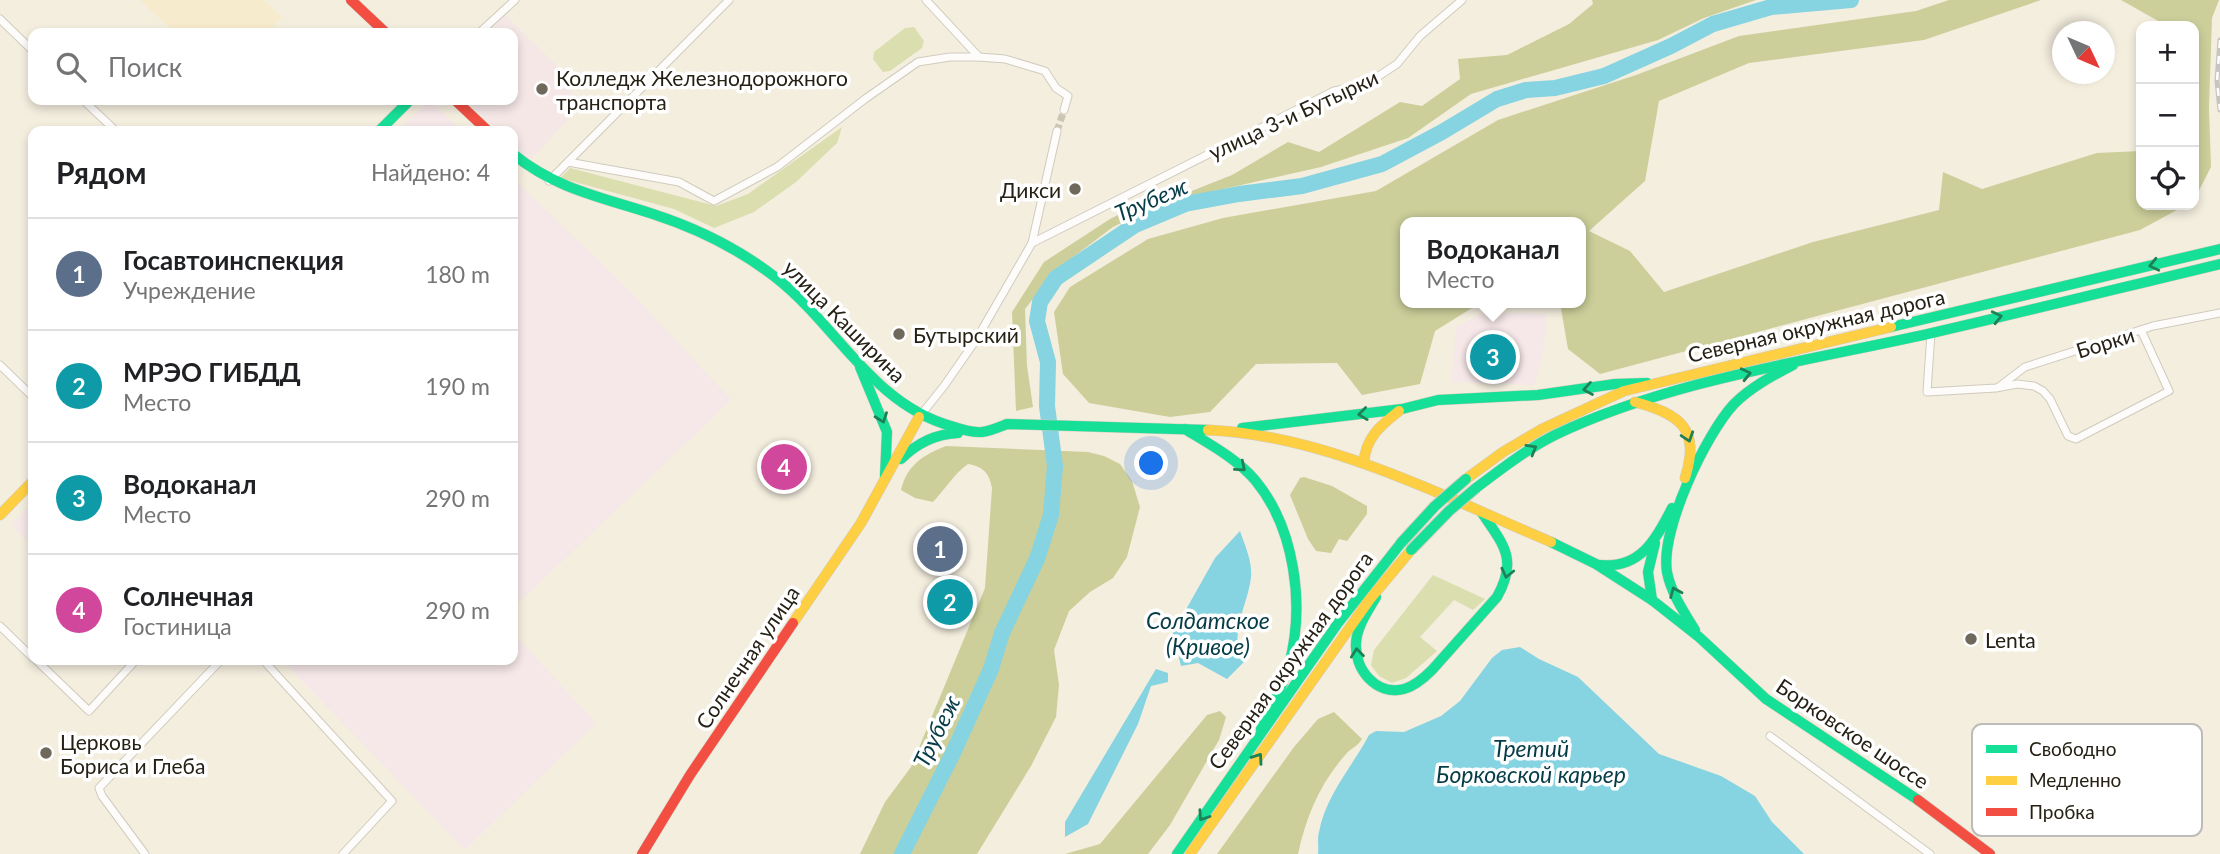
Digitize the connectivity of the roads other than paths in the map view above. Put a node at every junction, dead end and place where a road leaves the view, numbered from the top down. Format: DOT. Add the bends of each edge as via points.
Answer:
graph roads {
  1 [pos="351,0"];
  2 [pos="515,0"];
  3 [pos="729,0"];
  4 [pos="926,0"];
  5 [pos="1462,0"];
  6 [pos="0,19"];
  7 [pos="381,28"];
  8 [pos="484,28"];
  9 [pos="28,46"];
  10 [pos="979,57"];
  11 [pos="88,105"];
  12 [pos="405,105"];
  13 [pos="460,105"];
  14 [pos="1064,110"];
  15 [pos="111,126"];
  16 [pos="384,126"];
  17 [pos="483,126"];
  18 [pos="1056,135"];
  19 [pos="518,159"];
  20 [pos="568,162"];
  21 [pos="549,181"];
  22 [pos="1032,243"];
  23 [pos="2220,249"];
  24 [pos="2220,264"];
  25 [pos="2220,313"];
  26 [pos="2141,330"];
  27 [pos="1931,333"];
  28 [pos="855,357"];
  29 [pos="1805,359"];
  30 [pos="0,365"];
  31 [pos="1656,383"];
  32 [pos="1997,388"];
  33 [pos="28,392"];
  34 [pos="1634,402"];
  35 [pos="1402,409"];
  36 [pos="919,417"];
  37 [pos="1184,429"];
  38 [pos="1231,431"];
  39 [pos="980,432"];
  40 [pos="1364,463"];
  41 [pos="893,467"];
  42 [pos="885,483"];
  43 [pos="28,486"];
  44 [pos="1482,513"];
  45 [pos="0,515"];
  46 [pos="1661,531"];
  47 [pos="1595,564"];
  48 [pos="1384,582"];
  49 [pos="1652,600"];
  50 [pos="0,625"];
  51 [pos="1699,637"];
  52 [pos="28,653"];
  53 [pos="40,665"];
  54 [pos="131,665"];
  55 [pos="216,665"];
  56 [pos="268,665"];
  57 [pos="1258,735"];
  58 [pos="1770,736"];
  59 [pos="145,854"];
  60 [pos="343,854"];
  61 [pos="642,854"];
  62 [pos="1177,854"];
  63 [pos="1190,854"];
  64 [pos="1930,854"];
  65 [pos="1990,854"];
  1 -- 7 [label="main road"];
  2 -- 8 [label="street"];
  3 -- 20 [label="street"];
  4 -- 10 [label="street"];
  5 -- 22 [label="street, улица 3-и Бутырки" via="1420,36 1397,64 1365,85 1334,91"];
  6 -- 9 [label="street"];
  10 -- 14 [label="street" via="1045,71 1056,89 1068,96"];
  10 -- 20 [label="street" via="918,62 777,167 714,201 679,182"];
  11 -- 15 [label="street"];
  12 -- 16 [label="main road"];
  13 -- 17 [label="main road"];
  18 -- 22 [label="street"];
  19 -- 21 [label="main road, улица Каширина"];
  20 -- 21 [label="street"];
  21 -- 28 [label="main road, улица Каширина" via="674,221 762,267"];
  22 -- 36 [label="street" via="975,340"];
  23 -- 31 [label="main road, Северная окружная дорога, one-way"];
  27 -- 24 [label="main road, Северная окружная дорога, one-way"];
  25 -- 26 [label="street, Борки"];
  26 -- 32 [label="street, Борки" via="2025,367"];
  26 -- 32 [label="street" via="2169,391 2076,439 2068,436 2043,391 2026,384"];
  27 -- 29 [label="main road, Северная окружная дорога"];
  27 -- 32 [label="street" via="1927,392"];
  28 -- 36 [label="main road, улица Каширина"];
  28 -- 42 [label="main road, Солнечная улица, one-way" via="887,432"];
  34 -- 29 [label="main road, Северная окружная дорога, one-way"];
  51 -- 29 [label="main road, one-way" via="1679,604 1665,565 1673,520 1702,455 1729,410 1766,379"];
  30 -- 33 [label="street"];
  31 -- 35 [label="main road, one-way" via="1438,400"];
  31 -- 57 [label="main road, Северная окружная дорога, bridge" via="1624,391 1558,420 1509,448 1435,506 1338,623"];
  34 -- 46 [label="main road, one-way" via="1666,411 1689,435 1689,469"];
  48 -- 34 [label="main road, Северная окружная дорога, one-way, bridge" via="1449,511 1517,458"];
  35 -- 38 [label="main road, one-way"];
  35 -- 40 [label="main road" via="1370,437"];
  36 -- 39 [label="main road"];
  36 -- 41 [label="main road, Солнечная улица"];
  37 -- 38 [label="main road"];
  37 -- 39 [label="main road" via="1007,424"];
  37 -- 57 [label="main road, one-way" via="1254,479 1278,514 1292,559 1294,646 1289,668"];
  38 -- 40 [label="main road" via="1277,438"];
  39 -- 41 [label="main road" via="926,439"];
  40 -- 44 [label="main road"];
  41 -- 42 [label="main road, Солнечная улица"];
  42 -- 61 [label="main road, Солнечная улица"];
  43 -- 45 [label="main road"];
  44 -- 47 [label="main road"];
  44 -- 48 [label="main road, one-way" via="1510,561 1504,586 1429,673 1399,690 1370,682 1355,657 1359,631"];
  46 -- 47 [label="main road" via="1639,556 1608,567"];
  46 -- 49 [label="main road" via="1648,569"];
  47 -- 49 [label="main road"];
  63 -- 48 [label="main road, one-way"];
  49 -- 51 [label="main road"];
  50 -- 52 [label="street"];
  51 -- 65 [label="main road, Борковское шоссе" via="1766,699 1907,792"];
  53 -- 54 [label="street" via="89,711"];
  55 -- 59 [label="street" via="99,788"];
  56 -- 60 [label="street" via="392,801"];
  57 -- 62 [label="main road, Северная окружная дорога, one-way"];
  58 -- 64 [label="street"];
}
